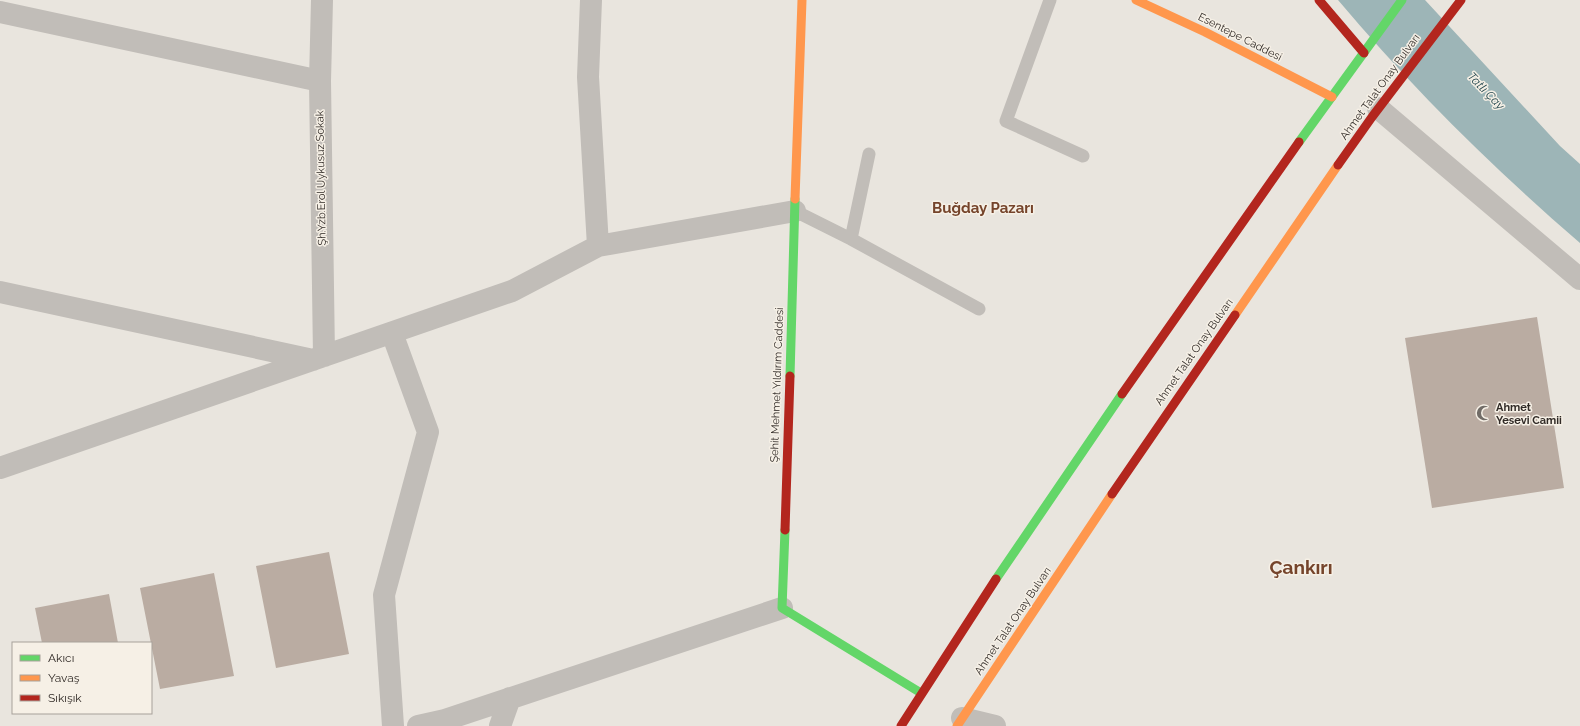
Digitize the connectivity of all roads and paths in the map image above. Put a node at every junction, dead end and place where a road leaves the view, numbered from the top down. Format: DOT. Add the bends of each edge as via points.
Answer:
graph roads {
  1 [pos="322,0"];
  2 [pos="591,0"];
  3 [pos="802,0"];
  4 [pos="1050,0"];
  5 [pos="1136,0"];
  6 [pos="1319,0"];
  7 [pos="1402,0"];
  8 [pos="1458,4"];
  9 [pos="0,12"];
  10 [pos="1367,50"];
  11 [pos="320,81"];
  12 [pos="1332,98"];
  13 [pos="1378,108"];
  14 [pos="869,154"];
  15 [pos="1083,156"];
  16 [pos="795,211"];
  17 [pos="852,239"];
  18 [pos="598,246"];
  19 [pos="1580,279"];
  20 [pos="0,292"];
  21 [pos="978,309"];
  22 [pos="392,333"];
  23 [pos="319,358"];
  24 [pos="0,468"];
  25 [pos="782,608"];
  26 [pos="921,693"];
  27 [pos="510,698"];
  28 [pos="960,722"];
  29 [pos="393,726"];
  30 [pos="418,726"];
  31 [pos="500,726"];
  32 [pos="901,726"];
  33 [pos="995,726"];
  1 -- 11 [label="street, Şh.Yzb.Erol Uykusuz Sokak"];
  2 -- 18 [label="street" via="588,77"];
  3 -- 16 [label="main road, Şehit Mehmet Yıldırım Caddesi"];
  4 -- 15 [label="lane" via="1006,121"];
  5 -- 12 [label="main road, Esentepe Caddesi" via="1205,32"];
  6 -- 10 [label="main road"];
  7 -- 10 [label="main road"];
  8 -- 13 [label="main road, Ahmet Talat Onay Bulvarı"];
  9 -- 11 [label="street"];
  10 -- 12 [label="main road"];
  11 -- 23 [label="street, Şh.Yzb.Erol Uykusuz Sokak"];
  12 -- 26 [label="main road" via="1105,419"];
  13 -- 19 [label="street"];
  13 -- 28 [label="main road, Ahmet Talat Onay Bulvarı" via="1166,414"];
  14 -- 17 [label="lane"];
  16 -- 17 [label="lane"];
  16 -- 18 [label="street"];
  16 -- 25 [label="main road, Şehit Mehmet Yıldırım Caddesi"];
  17 -- 21 [label="lane"];
  18 -- 22 [label="street" via="512,291"];
  20 -- 23 [label="street"];
  22 -- 23 [label="street"];
  22 -- 29 [label="street" via="428,432 384,595"];
  23 -- 24 [label="street"];
  25 -- 26 [label="main road"];
  25 -- 27 [label="street"];
  26 -- 32 [label="main road"];
  27 -- 30 [label="street" via="445,720"];
  27 -- 31 [label="street"];
  28 -- 33 [label="street"];
}
